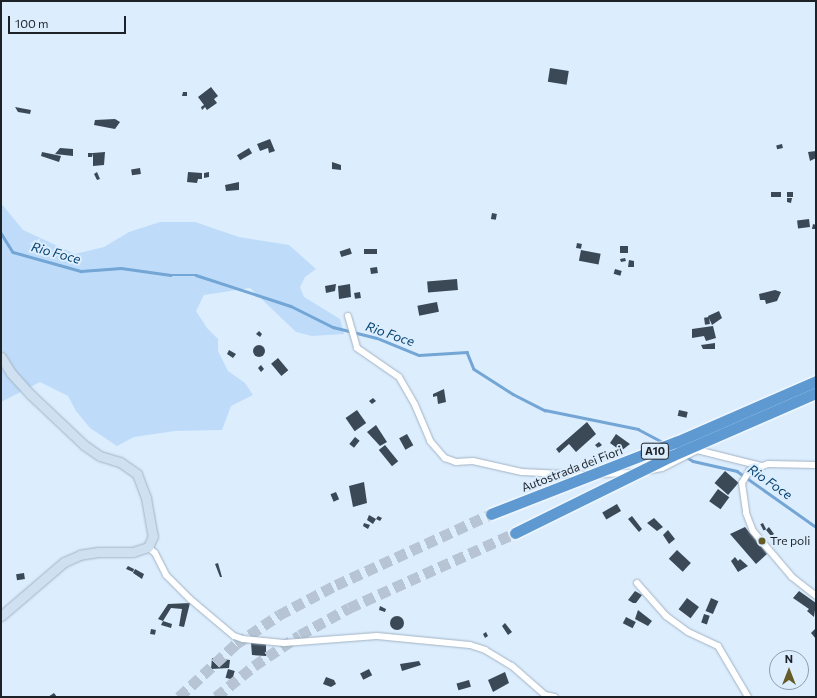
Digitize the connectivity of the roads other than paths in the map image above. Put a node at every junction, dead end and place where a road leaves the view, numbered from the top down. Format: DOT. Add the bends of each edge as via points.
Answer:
graph roads {
  1 [pos="348,316"];
  2 [pos="1,357"];
  3 [pos="816,381"];
  4 [pos="816,393"];
  5 [pos="816,465"];
  6 [pos="761,466"];
  7 [pos="491,514"];
  8 [pos="515,533"];
  9 [pos="148,547"];
  10 [pos="637,583"];
  11 [pos="816,596"];
  12 [pos="1,616"];
  13 [pos="555,697"];
  14 [pos="748,697"];
  1 -- 6 [label="street" via="357,348 400,377 430,441 445,458 456,462 473,461 522,472 559,476 634,473 662,468 697,450"];
  2 -- 9 [label="main road" via="30,394 84,445 100,456 120,462 137,474 151,517 153,536"];
  3 -- 7 [label="highway, Autostrada dei Fiori / A10, bridge" via="669,445"];
  4 -- 8 [label="highway, A10, bridge" via="672,456"];
  5 -- 6 [label="street"];
  6 -- 11 [label="street" via="749,471 742,483 745,506 753,531 792,577"];
  9 -- 12 [label="main road" via="133,552 80,555 64,562"];
  9 -- 13 [label="street" via="155,553 166,575 190,599 229,632 243,639 284,643 377,636 470,645 485,650 512,666 545,694"];
  10 -- 14 [label="street" via="666,616 688,632 718,646"];
}
